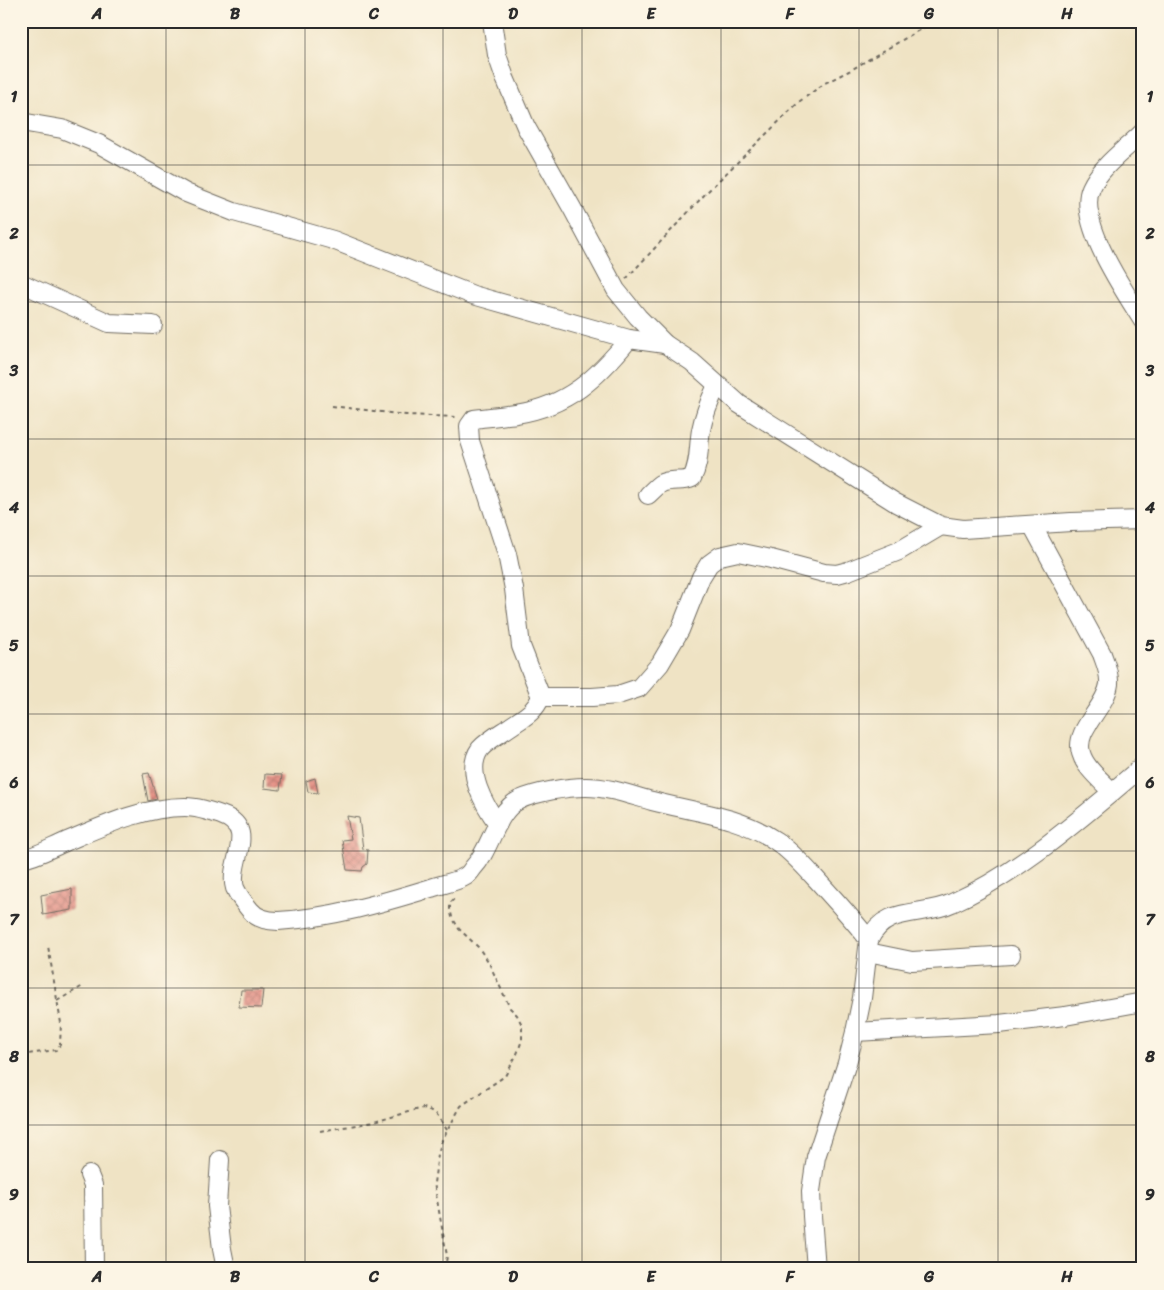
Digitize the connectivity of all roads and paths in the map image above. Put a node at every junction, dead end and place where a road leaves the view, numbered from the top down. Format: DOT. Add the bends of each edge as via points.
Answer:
graph roads {
  1 [pos="492,21"];
  2 [pos="937,21"];
  3 [pos="21,122"];
  4 [pos="1143,132"];
  5 [pos="21,283"];
  6 [pos="616,290"];
  7 [pos="1143,321"];
  8 [pos="153,325"];
  9 [pos="629,339"];
  10 [pos="665,344"];
  11 [pos="717,385"];
  12 [pos="332,406"];
  13 [pos="474,419"];
  14 [pos="648,495"];
  15 [pos="1143,520"];
  16 [pos="1032,525"];
  17 [pos="941,526"];
  18 [pos="541,697"];
  19 [pos="1143,766"];
  20 [pos="1112,792"];
  21 [pos="498,824"];
  22 [pos="21,859"];
  23 [pos="455,898"];
  24 [pos="48,946"];
  25 [pos="868,946"];
  26 [pos="1011,954"];
  27 [pos="83,986"];
  28 [pos="58,1001"];
  29 [pos="1143,1002"];
  30 [pos="855,1032"];
  31 [pos="21,1055"];
  32 [pos="320,1131"];
  33 [pos="447,1131"];
  34 [pos="220,1160"];
  35 [pos="89,1176"];
  36 [pos="94,1269"];
  37 [pos="226,1269"];
  38 [pos="444,1269"];
  39 [pos="816,1269"];
  1 -- 6 [label="street" via="497,55 526,127"];
  2 -- 6 [label="path" via="825,83 800,101 707,192"];
  3 -- 9 [label="street" via="62,129 99,144 186,193 234,212 333,240 473,295"];
  4 -- 7 [label="street" via="1101,173 1090,190 1088,208 1093,231"];
  5 -- 8 [label="street" via="109,323"];
  6 -- 10 [label="street"];
  9 -- 10 [label="street"];
  9 -- 13 [label="street" via="577,392 546,407"];
  10 -- 11 [label="street" via="692,362"];
  11 -- 14 [label="street" via="704,415 698,461 692,478 660,484"];
  11 -- 17 [label="street" via="739,404 778,429 896,503"];
  12 -- 13 [label="path"];
  13 -- 18 [label="street" via="469,426 470,441 507,554 521,646"];
  15 -- 16 [label="street"];
  16 -- 17 [label="street" via="963,529"];
  16 -- 20 [label="street" via="1108,670 1109,683 1104,699 1080,737 1080,746 1088,766"];
  17 -- 18 [label="street" via="899,551 837,574 738,552 720,556 708,564 680,630 660,664 639,688 592,698"];
  18 -- 21 [label="street" via="530,714 487,743 479,751 474,764 481,797"];
  19 -- 20 [label="street"];
  20 -- 25 [label="street" via="1002,876 942,908 896,915 873,932"];
  21 -- 22 [label="street" via="486,851 465,876 366,906 280,921 269,921 253,914 236,889 239,829 232,819 208,810 186,807 128,817"];
  21 -- 25 [label="street" via="505,810 519,800 585,787 616,790 747,824 777,841 804,866 853,919"];
  23 -- 33 [label="path" via="450,903 452,917 488,960 510,1008 522,1025 522,1040 518,1054 504,1076 461,1106"];
  24 -- 28 [label="path"];
  25 -- 26 [label="street" via="912,961"];
  25 -- 30 [label="street"];
  27 -- 28 [label="path"];
  28 -- 31 [label="path" via="60,1045 56,1050"];
  29 -- 30 [label="street" via="999,1024"];
  30 -- 39 [label="street" via="816,1158 811,1191"];
  32 -- 33 [label="path" via="374,1122 424,1108 436,1112"];
  33 -- 38 [label="path" via="438,1154 434,1183 447,1256"];
  34 -- 37 [label="street" via="217,1206"];
  35 -- 36 [label="street" via="93,1185"];
}
